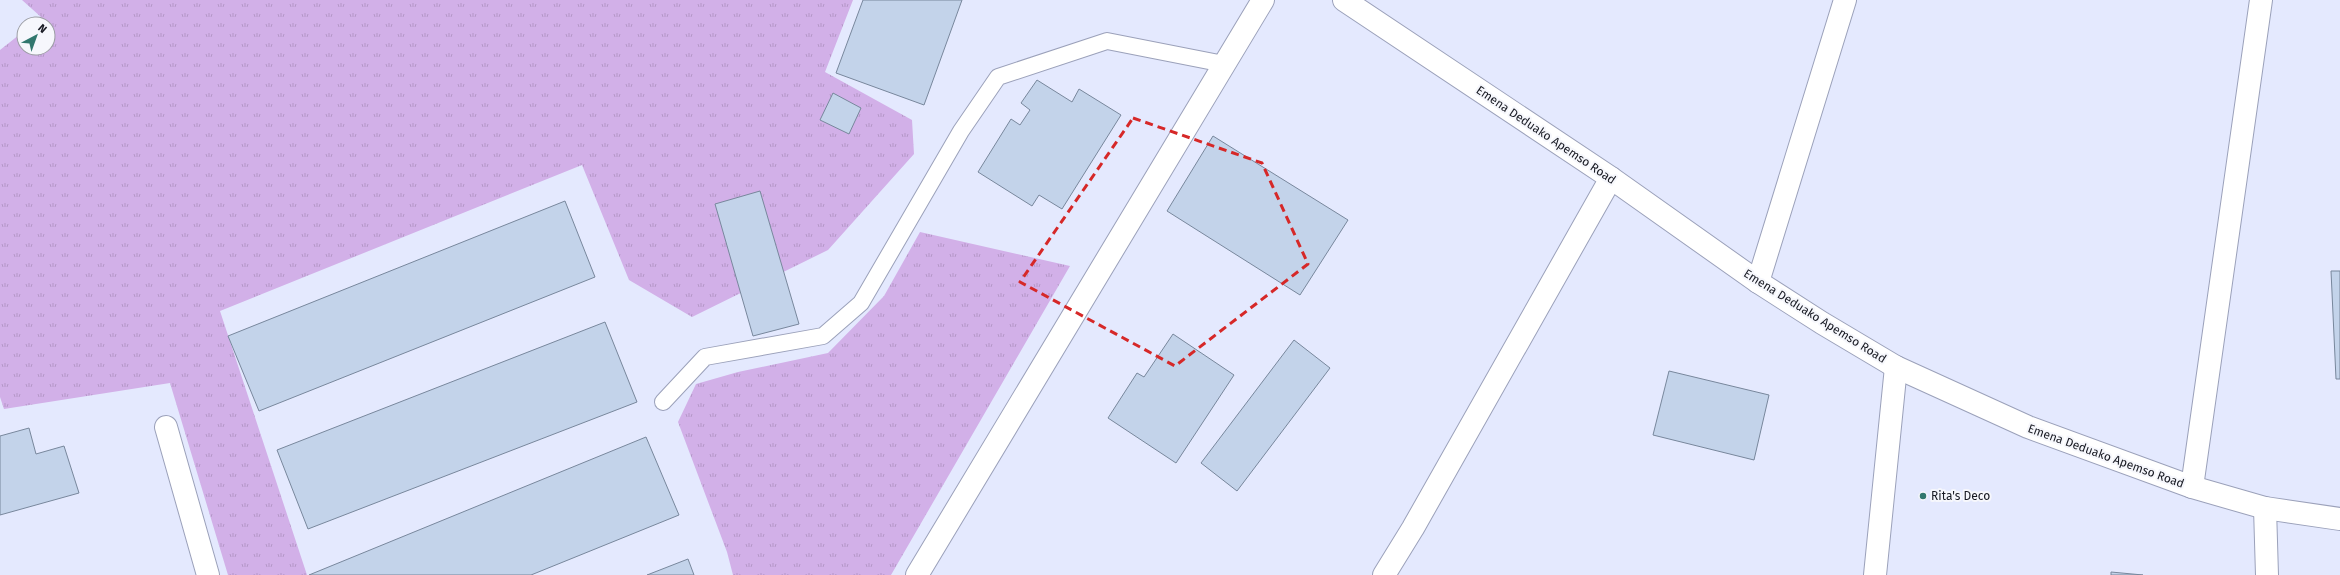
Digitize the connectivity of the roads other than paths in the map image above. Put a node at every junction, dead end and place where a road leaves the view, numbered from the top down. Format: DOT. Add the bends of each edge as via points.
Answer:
graph roads {
  1 [pos="1263,0"];
  2 [pos="1344,0"];
  3 [pos="1845,0"];
  4 [pos="2261,0"];
  5 [pos="1224,64"];
  6 [pos="1611,178"];
  7 [pos="1758,282"];
  8 [pos="1896,366"];
  9 [pos="663,402"];
  10 [pos="166,427"];
  11 [pos="2192,487"];
  12 [pos="2265,508"];
  13 [pos="2340,519"];
  14 [pos="208,575"];
  15 [pos="918,575"];
  16 [pos="1384,575"];
  17 [pos="1875,575"];
  18 [pos="2267,575"];
  1 -- 5 [label="street"];
  2 -- 6 [label="street, Emena Deduako Apemso Road"];
  3 -- 7 [label="street"];
  4 -- 11 [label="street"];
  5 -- 9 [label="lane" via="1107,41 998,77 961,131 861,303 823,336 705,357"];
  5 -- 15 [label="street"];
  6 -- 7 [label="street, Emena Deduako Apemso Road"];
  6 -- 16 [label="street"];
  7 -- 8 [label="street, Emena Deduako Apemso Road"];
  8 -- 11 [label="street, Emena Deduako Apemso Road" via="2028,428"];
  8 -- 17 [label="street"];
  10 -- 14 [label="street"];
  11 -- 12 [label="street, Emena Deduako Apemso Road"];
  12 -- 13 [label="street, Emena Deduako Apemso Road"];
  12 -- 18 [label="street"];
}
